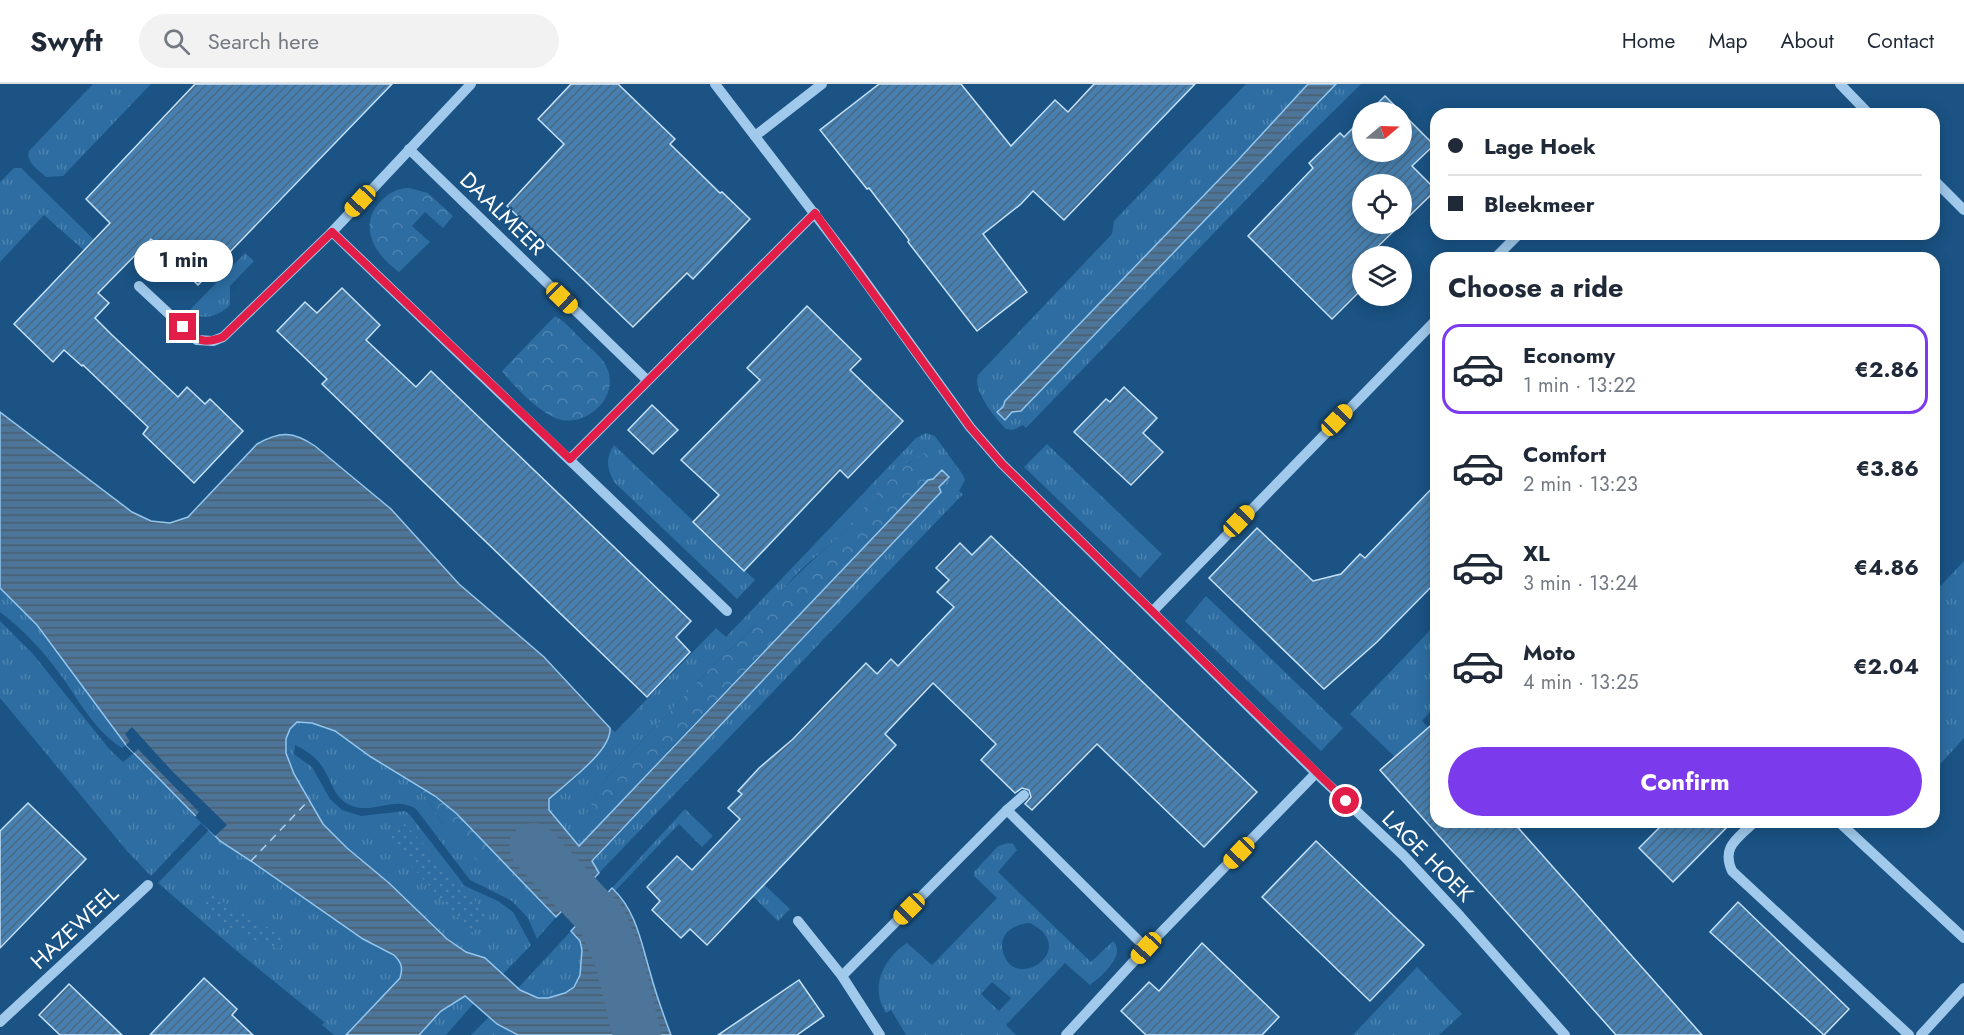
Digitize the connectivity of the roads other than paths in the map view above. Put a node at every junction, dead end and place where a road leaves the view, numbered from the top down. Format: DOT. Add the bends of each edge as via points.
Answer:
graph roads {
  1 [pos="471,84"];
  2 [pos="715,84"];
  3 [pos="822,84"];
  4 [pos="1840,84"];
  5 [pos="1863,108"];
  6 [pos="755,136"];
  7 [pos="409,149"];
  8 [pos="1940,186"];
  9 [pos="1964,210"];
  10 [pos="815,213"];
  11 [pos="332,232"];
  12 [pos="1513,240"];
  13 [pos="1502,252"];
  14 [pos="139,286"];
  15 [pos="1430,326"];
  16 [pos="647,380"];
  17 [pos="570,459"];
  18 [pos="728,611"];
  19 [pos="1153,611"];
  20 [pos="1316,773"];
  21 [pos="1024,795"];
  22 [pos="1007,810"];
  23 [pos="1748,828"];
  24 [pos="1845,828"];
  25 [pos="148,885"];
  26 [pos="798,921"];
  27 [pos="1964,938"];
  28 [pos="1146,948"];
  29 [pos="842,976"];
  30 [pos="1964,988"];
  31 [pos="0,1022"];
  32 [pos="880,1035"];
  33 [pos="1066,1035"];
  34 [pos="1565,1035"];
  35 [pos="1909,1035"];
  36 [pos="1921,1035"];
  1 -- 7 [label="street"];
  2 -- 6 [label="street, LAGE HOEK"];
  3 -- 6 [label="street"];
  4 -- 5 [label="street"];
  6 -- 10 [label="street, LAGE HOEK"];
  7 -- 11 [label="street"];
  7 -- 16 [label="street, DAALMEER"];
  8 -- 9 [label="street"];
  10 -- 16 [label="street"];
  10 -- 19 [label="street, LAGE HOEK" via="970,427 1002,464"];
  11 -- 14 [label="street" via="223,337 213,341 198,340"];
  11 -- 17 [label="street"];
  12 -- 13 [label="street"];
  15 -- 19 [label="street"];
  16 -- 17 [label="street"];
  17 -- 18 [label="street"];
  19 -- 20 [label="street, LAGE HOEK"];
  20 -- 28 [label="street"];
  20 -- 34 [label="street, LAGE HOEK" via="1412,865"];
  21 -- 22 [label="street"];
  22 -- 28 [label="street"];
  22 -- 29 [label="street"];
  23 -- 35 [label="street" via="1728,849 1732,871"];
  24 -- 27 [label="street"];
  25 -- 31 [label="street, HAZEWEEL"];
  26 -- 29 [label="street"];
  28 -- 33 [label="street"];
  29 -- 32 [label="street"];
  30 -- 36 [label="street"];
}
